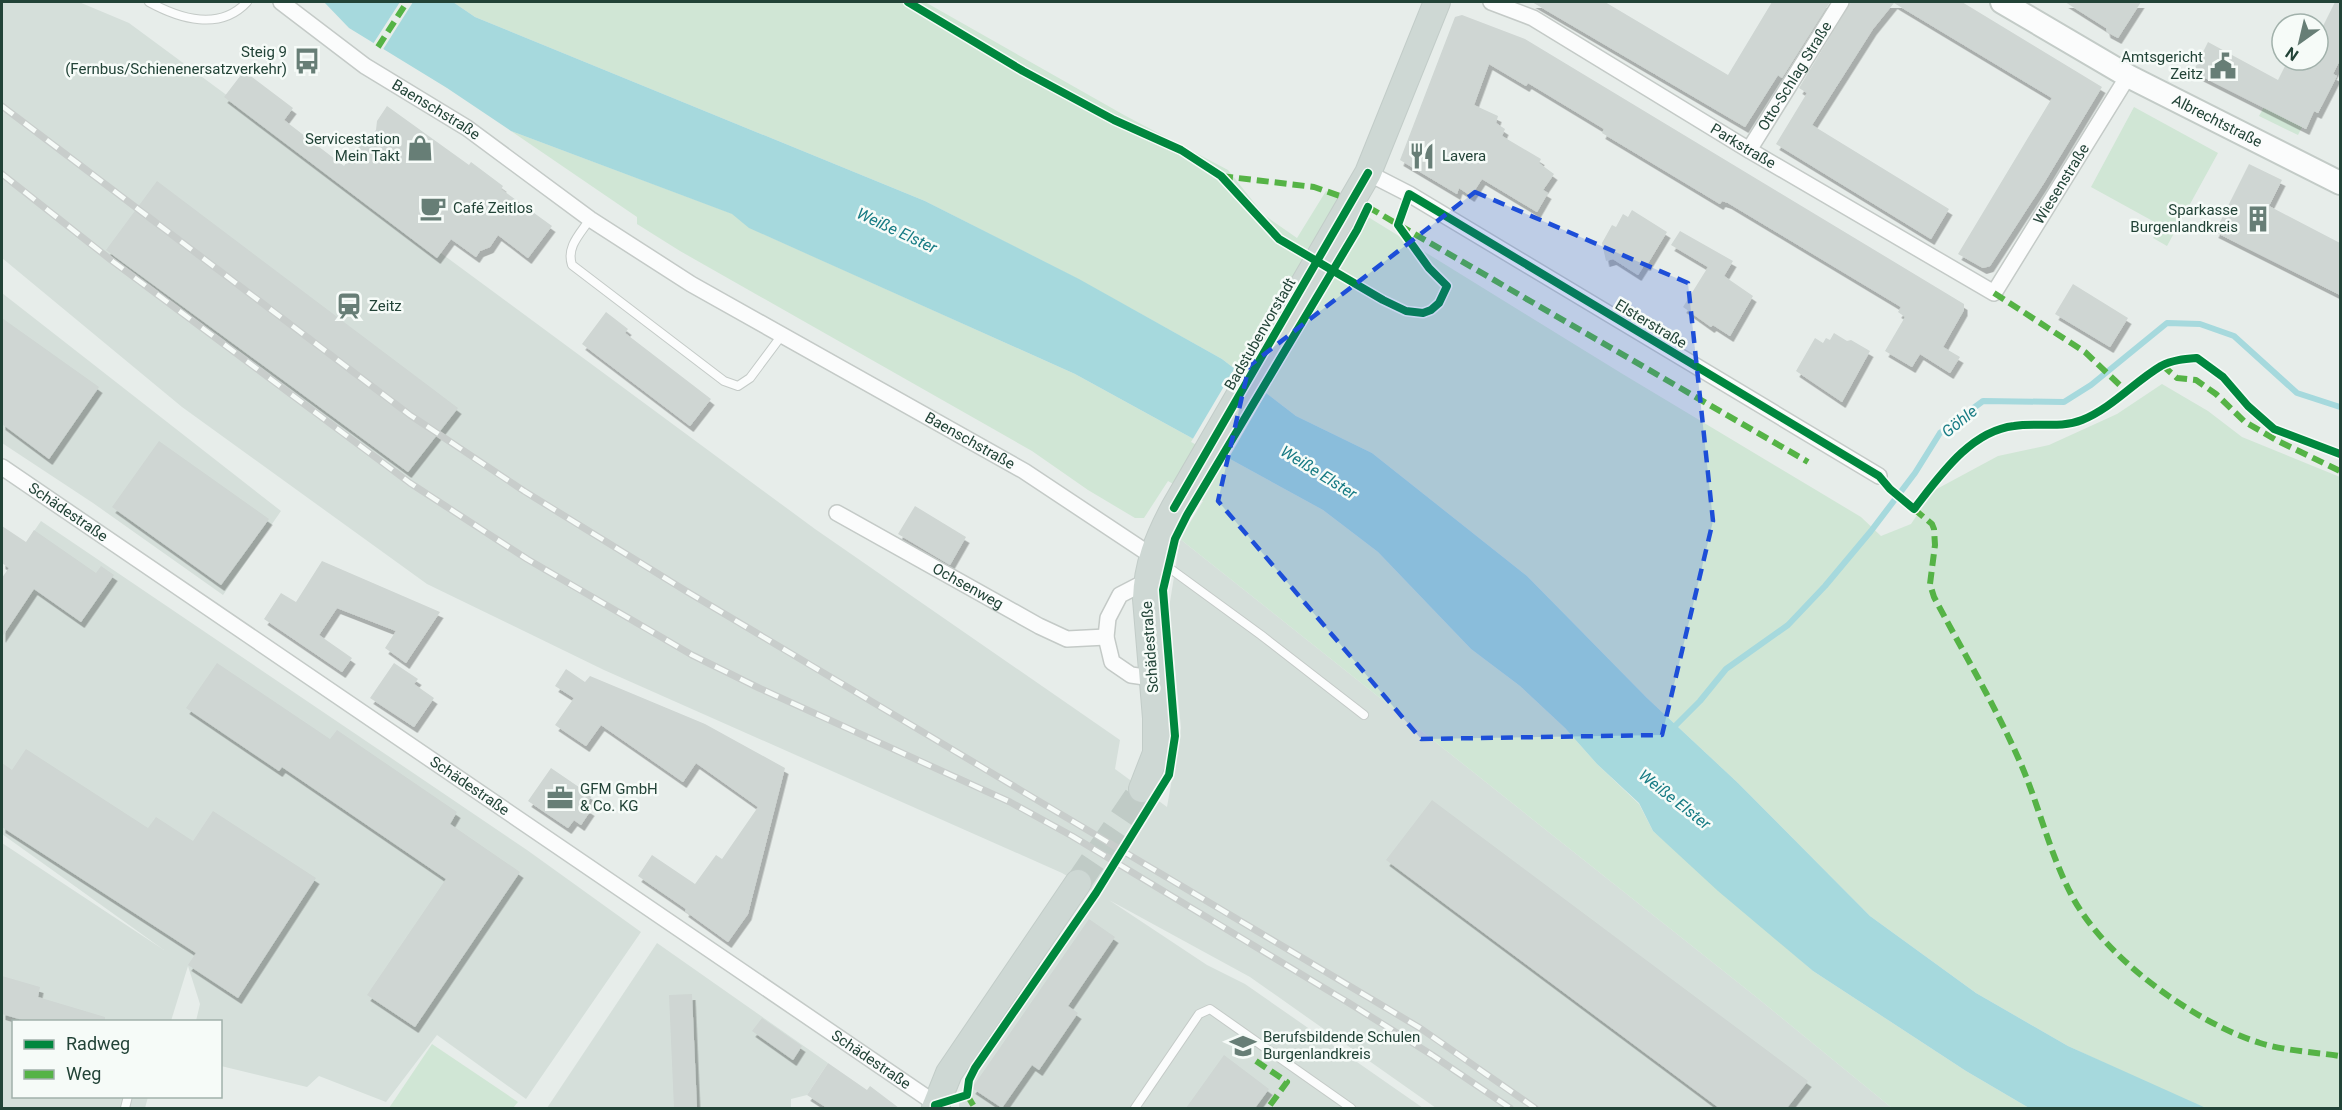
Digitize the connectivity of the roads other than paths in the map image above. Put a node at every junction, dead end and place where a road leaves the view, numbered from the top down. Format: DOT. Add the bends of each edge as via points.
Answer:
graph roads {
  1 [pos="149,2"];
  2 [pos="247,2"];
  3 [pos="281,2"];
  4 [pos="1437,2"];
  5 [pos="1491,2"];
  6 [pos="1841,2"];
  7 [pos="2002,2"];
  8 [pos="2128,76"];
  9 [pos="1749,150"];
  10 [pos="1368,173"];
  11 [pos="2339,177"];
  12 [pos="590,219"];
  13 [pos="1994,293"];
  14 [pos="782,336"];
  15 [pos="2,467"];
  16 [pos="1879,476"];
  17 [pos="1174,508"];
  18 [pos="837,513"];
  19 [pos="1152,556"];
  20 [pos="1147,581"];
  21 [pos="1106,637"];
  22 [pos="1152,678"];
  23 [pos="1364,715"];
  24 [pos="1142,789"];
  25 [pos="1078,883"];
  26 [pos="937,1107"];
  27 [pos="1135,1108"];
  28 [pos="1351,1108"];
  1 -- 2 [label="lane" via="209,20 231,15"];
  3 -- 12 [label="street, Baenschstraße" via="365,66 467,128"];
  4 -- 10 [label="main road, Badstubenvorstadt"];
  5 -- 9 [label="street, Parkstraße" via="1533,18"];
  6 -- 9 [label="street, Otto-Schlag Straße"];
  7 -- 8 [label="main road, Albrechtstraße"];
  8 -- 11 [label="main road, Albrechtstraße"];
  8 -- 13 [label="street, Wiesenstraße"];
  9 -- 13 [label="street, Parkstraße"];
  10 -- 16 [label="street, Elsterstraße"];
  10 -- 17 [label="main road, Badstubenvorstadt"];
  12 -- 14 [label="street, Baenschstraße"];
  12 -- 14 [label="lane" via="571,248 572,266 724,381 738,386 750,378"];
  14 -- 19 [label="street, Baenschstraße" via="1024,471"];
  15 -- 26 [label="street, Schädestraße"];
  17 -- 19 [label="main road, Schädestraße"];
  18 -- 21 [label="street, Ochsenweg" via="1067,639"];
  19 -- 20 [label="main road, Schädestraße"];
  19 -- 23 [label="lane"];
  20 -- 21 [label="street" via="1120,595 1108,618"];
  20 -- 22 [label="main road, Schädestraße"];
  21 -- 22 [label="street" via="1112,662 1131,675"];
  22 -- 24 [label="main road, Schädestraße" via="1156,753"];
  25 -- 26 [label="main road, Schädestraße" via="949,1073"];
  27 -- 28 [label="lane" via="1199,1014 1210,1009"];
}
